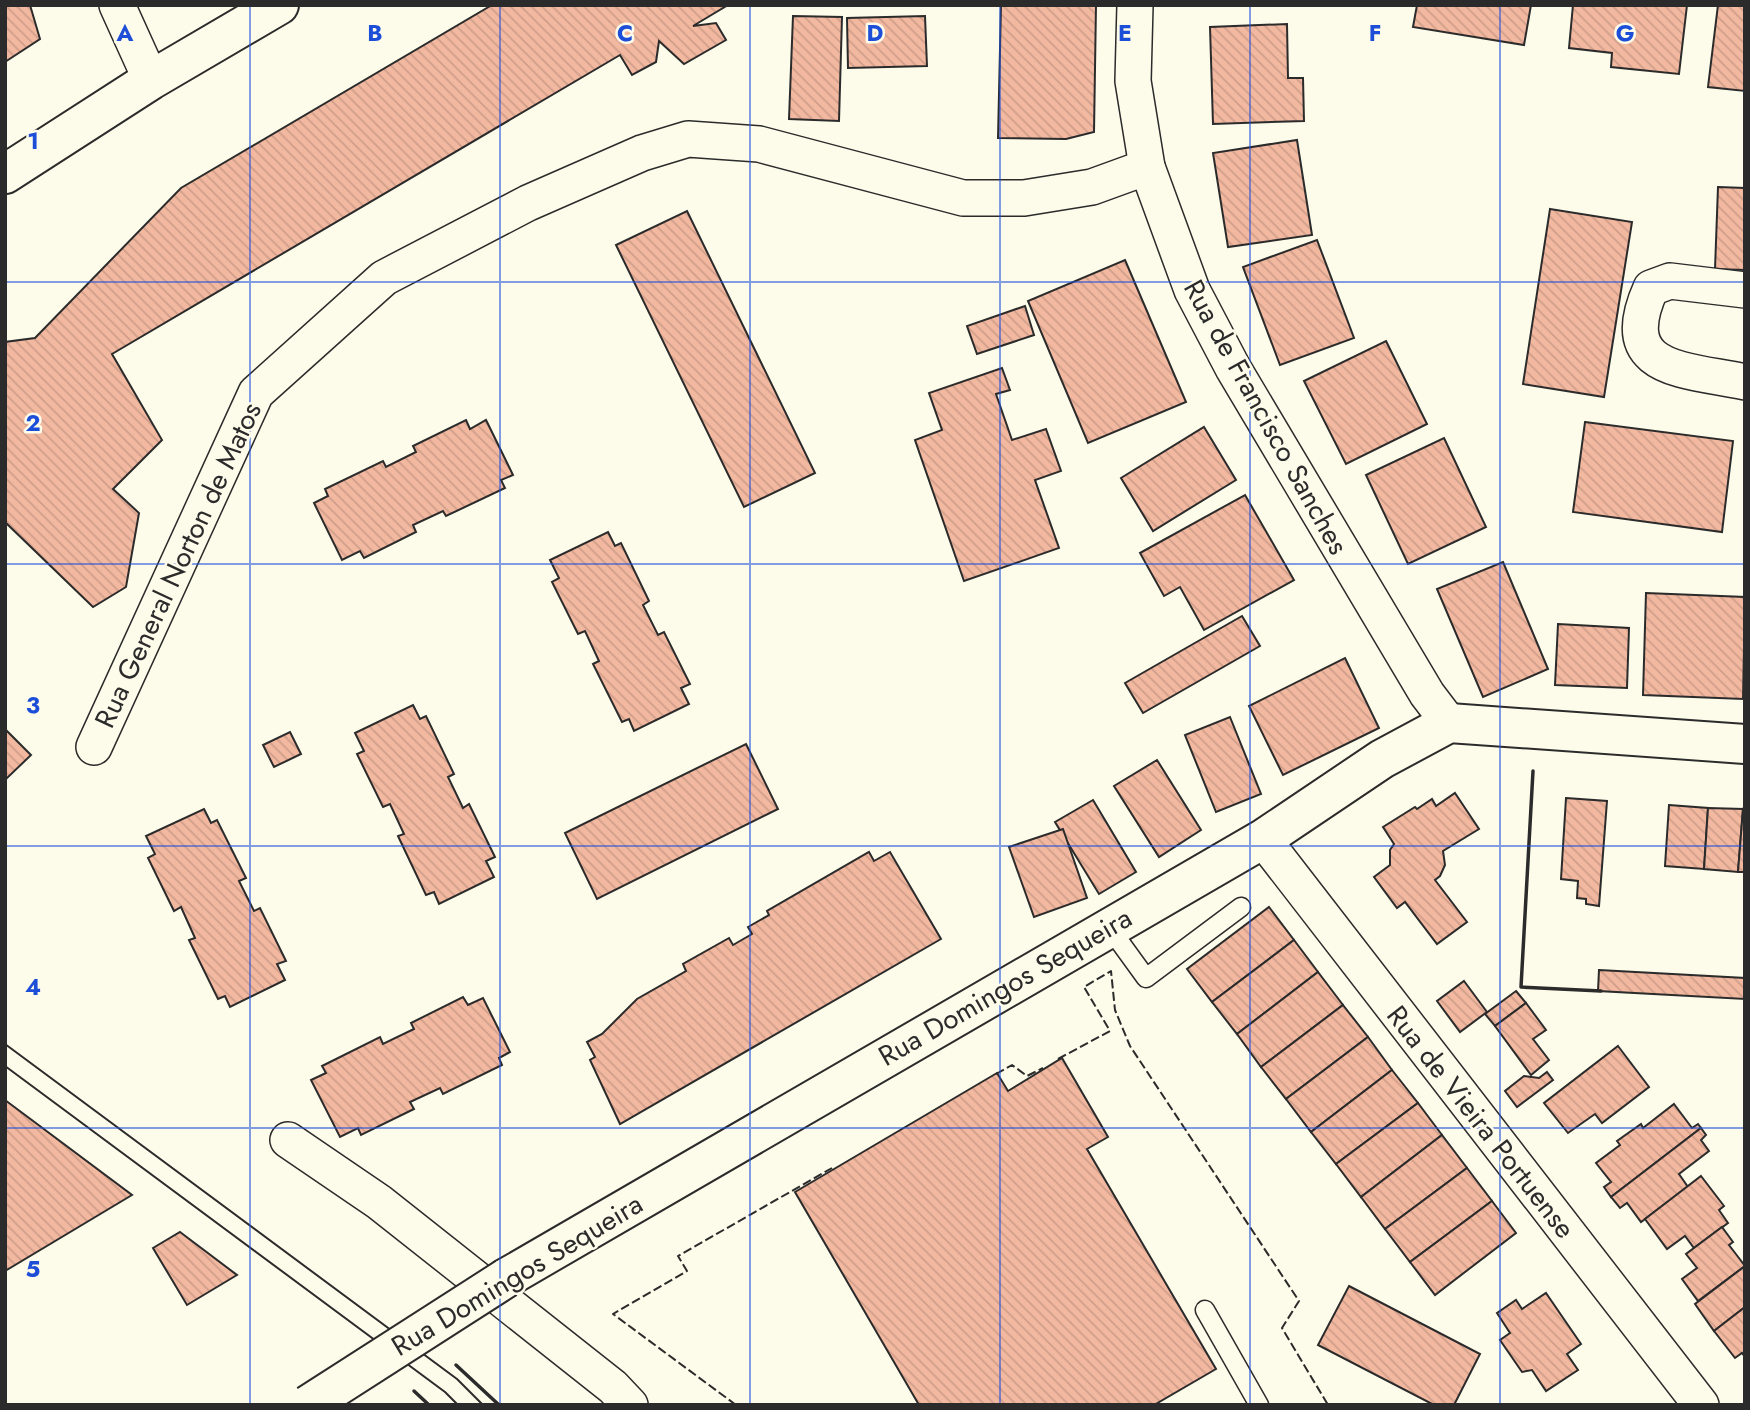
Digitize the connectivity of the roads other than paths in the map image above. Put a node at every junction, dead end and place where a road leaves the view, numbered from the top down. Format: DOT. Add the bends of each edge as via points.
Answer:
graph roads {
  1 [pos="117,5"];
  2 [pos="279,5"];
  3 [pos="1135,5"];
  4 [pos="151,80"];
  5 [pos="1147,167"];
  6 [pos="5,174"];
  7 [pos="1745,290"];
  8 [pos="1745,382"];
  9 [pos="1449,723"];
  10 [pos="1745,744"];
  11 [pos="94,747"];
  12 [pos="1263,839"];
  13 [pos="1241,907"];
  14 [pos="1108,927"];
  15 [pos="288,1140"];
  16 [pos="1205,1310"];
  17 [pos="308,1405"];
  18 [pos="630,1405"];
  19 [pos="1259,1405"];
  20 [pos="1701,1405"];
  1 -- 4 [label="street"];
  2 -- 4 [label="main road"];
  3 -- 5 [label="street, Rua de Francisco Sanches" via="1133,81"];
  4 -- 6 [label="main road"];
  5 -- 9 [label="street, Rua de Francisco Sanches" via="1192,290 1233,368 1427,694"];
  5 -- 11 [label="street, Rua General Norton de Matos" via="1079,190 1024,198 963,198 759,144 688,139 642,153 527,203 384,278 256,393"];
  7 -- 8 [label="street" via="1670,281 1651,288 1640,313 1640,338 1649,356 1668,366"];
  9 -- 10 [label="main road"];
  9 -- 12 [label="main road, Rua Domingos Sequeira" via="1382,759"];
  12 -- 14 [label="main road, Rua Domingos Sequeira"];
  12 -- 20 [label="street, Rua de Vieira Portuense"];
  13 -- 14 [label="lane" via="1146,978"];
  14 -- 17 [label="main road, Rua Domingos Sequeira, bridge" via="506,1278"];
  15 -- 18 [label="street" via="379,1202"];
  16 -- 19 [label="lane"];
}
